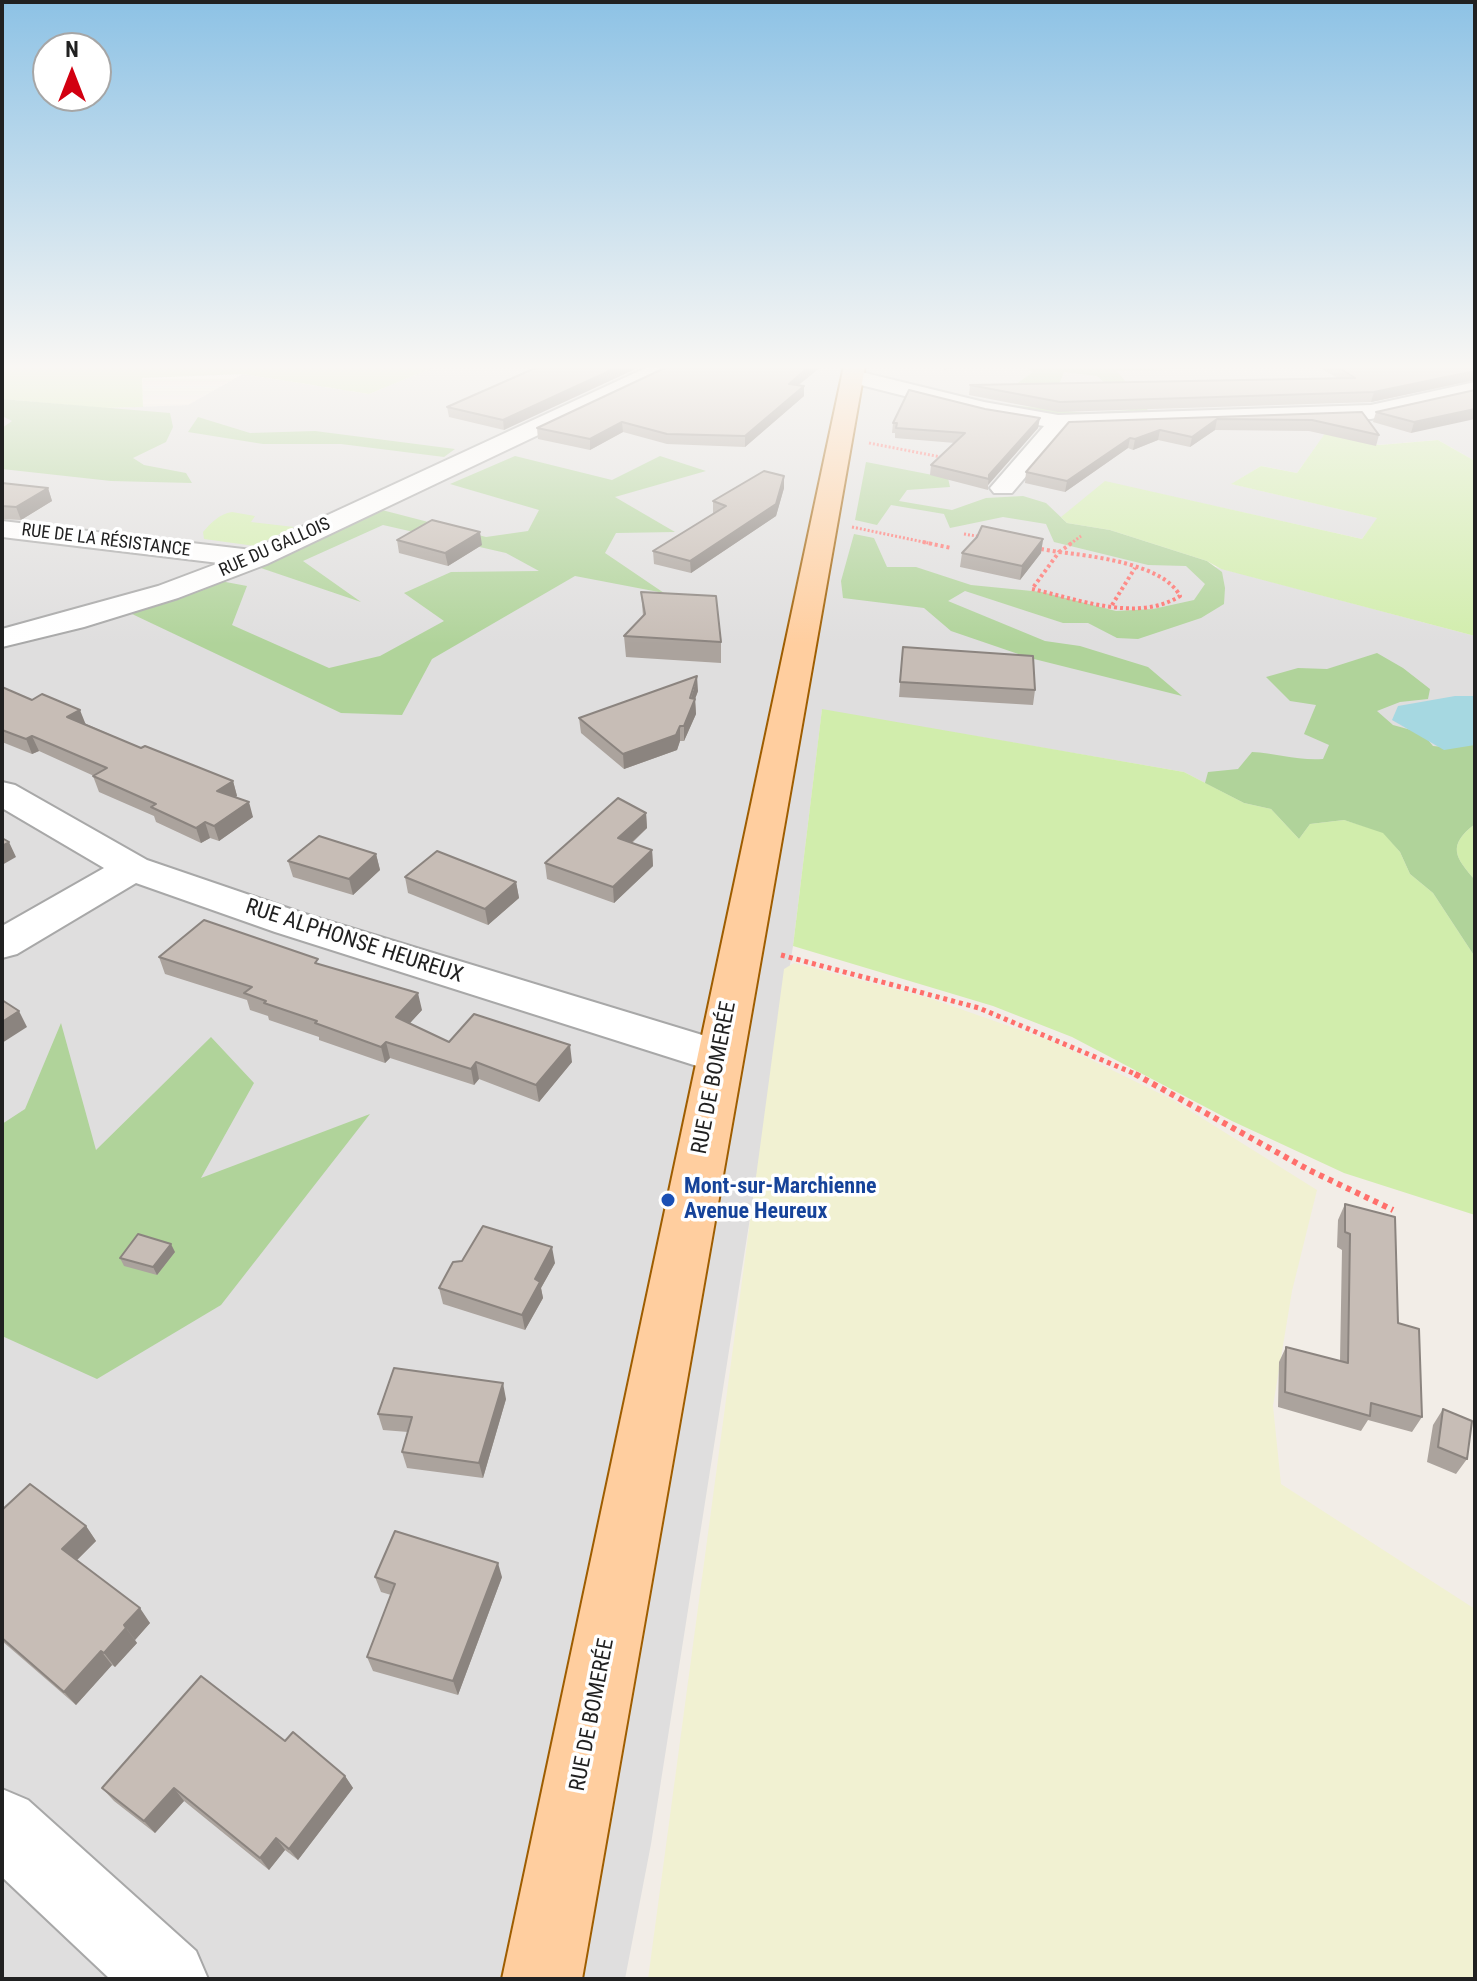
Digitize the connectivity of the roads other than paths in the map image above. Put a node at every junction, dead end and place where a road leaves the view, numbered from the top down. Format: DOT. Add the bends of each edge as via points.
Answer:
graph roads {
  1 [pos="470,458"];
  2 [pos="837,458"];
  3 [pos="1027,458"];
  4 [pos="1003,488"];
  5 [pos="2,529"];
  6 [pos="257,558"];
  7 [pos="2,638"];
  8 [pos="2,793"];
  9 [pos="133,868"];
  10 [pos="2,944"];
  11 [pos="719,1057"];
  12 [pos="2,1826"];
  13 [pos="168,1979"];
  14 [pos="542,1979"];
  1 -- 6 [label="street, RUE DU GALLOIS"];
  2 -- 11 [label="main road, RUE DE BOMERÉE"];
  3 -- 4 [label="street"];
  5 -- 6 [label="street, RUE DE LA RÉSISTANCE"];
  6 -- 7 [label="street, RUE DU GALLOIS" via="168,592"];
  8 -- 9 [label="street, RUE ALPHONSE HEUREUX"];
  9 -- 10 [label="street"];
  9 -- 11 [label="street, RUE ALPHONSE HEUREUX" via="290,923"];
  11 -- 14 [label="main road, RUE DE BOMERÉE"];
  12 -- 13 [label="street"];
}
